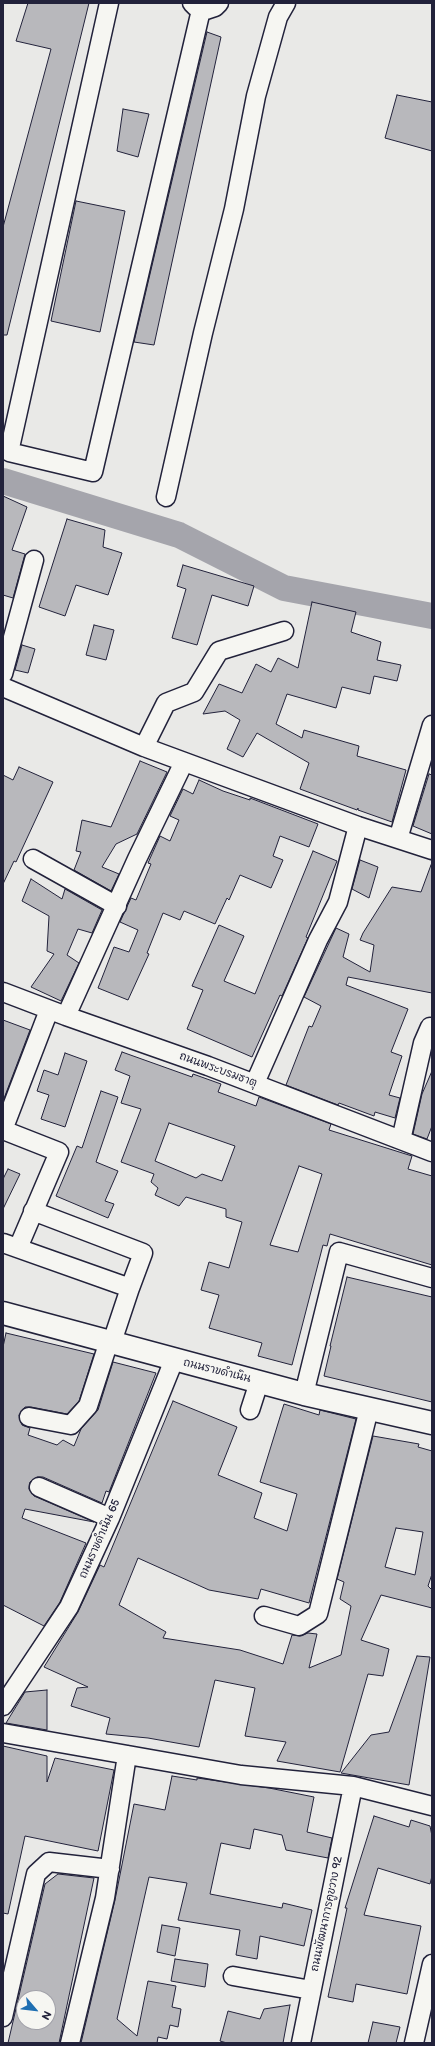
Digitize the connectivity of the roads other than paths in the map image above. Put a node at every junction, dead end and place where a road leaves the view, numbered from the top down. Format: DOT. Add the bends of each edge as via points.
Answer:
graph roads {
  1 [pos="109,3"];
  2 [pos="219,3"];
  3 [pos="286,3"];
  4 [pos="196,6"];
  5 [pos="166,497"];
  6 [pos="34,560"];
  7 [pos="284,631"];
  8 [pos="3,674"];
  9 [pos="3,687"];
  10 [pos="432,725"];
  11 [pos="144,747"];
  12 [pos="184,762"];
  13 [pos="358,826"];
  14 [pos="398,839"];
  15 [pos="432,850"];
  16 [pos="33,859"];
  17 [pos="117,906"];
  18 [pos="3,992"];
  19 [pos="58,1013"];
  20 [pos="430,1027"];
  21 [pos="255,1084"];
  22 [pos="3,1130"];
  23 [pos="400,1140"];
  24 [pos="432,1152"];
  25 [pos="33,1211"];
  26 [pos="10,1246"];
  27 [pos="432,1278"];
  28 [pos="130,1288"];
  29 [pos="3,1313"];
  30 [pos="111,1342"];
  31 [pos="174,1360"];
  32 [pos="259,1382"];
  33 [pos="304,1394"];
  34 [pos="369,1409"];
  35 [pos="250,1410"];
  36 [pos="29,1417"];
  37 [pos="432,1423"];
  38 [pos="39,1487"];
  39 [pos="110,1518"];
  40 [pos="264,1616"];
  41 [pos="3,1706"];
  42 [pos="3,1733"];
  43 [pos="127,1754"];
  44 [pos="354,1786"];
  45 [pos="432,1806"];
  46 [pos="110,1869"];
  47 [pos="432,1964"];
  48 [pos="233,1976"];
  49 [pos="311,1990"];
  50 [pos="3,2017"];
  51 [pos="70,2043"];
  52 [pos="301,2043"];
  53 [pos="414,2043"];
  1 -- 4 [label="street" via="9,452 93,472"];
  2 -- 4 [label="street" via="210,10"];
  3 -- 5 [label="street" via="278,17 256,96 234,209"];
  6 -- 8 [label="street"];
  7 -- 11 [label="street" via="219,651 194,692 166,703"];
  9 -- 11 [label="street"];
  10 -- 14 [label="street"];
  11 -- 12 [label="street"];
  12 -- 13 [label="street"];
  12 -- 17 [label="street"];
  13 -- 14 [label="street"];
  13 -- 21 [label="street" via="338,902 318,940"];
  14 -- 15 [label="street"];
  16 -- 17 [label="street"];
  17 -- 19 [label="street"];
  18 -- 19 [label="street, ถนนพระบรมธาตุ"];
  19 -- 21 [label="street, ถนนพระบรมธาตุ"];
  19 -- 22 [label="street"];
  20 -- 23 [label="street" via="423,1043"];
  21 -- 23 [label="street, ถนนพระบรมธาตุ"];
  22 -- 25 [label="street" via="59,1152"];
  23 -- 24 [label="street, ถนนพระบรมธาตุ"];
  25 -- 26 [label="street"];
  25 -- 28 [label="street" via="143,1253"];
  26 -- 28 [label="street"];
  27 -- 33 [label="street" via="339,1252"];
  28 -- 30 [label="street"];
  29 -- 30 [label="main road, ถนนราขดำเนิน"];
  30 -- 31 [label="main road, ถนนราขดำเนิน"];
  30 -- 36 [label="street" via="88,1406 71,1425"];
  31 -- 32 [label="main road, ถนนราขดำเนิน"];
  31 -- 39 [label="street, ถนนราขดำเนิน 65"];
  32 -- 33 [label="main road, ถนนราขดำเนิน"];
  32 -- 35 [label="street"];
  33 -- 34 [label="main road, ถนนราขดำเนิน"];
  34 -- 37 [label="main road, ถนนราขดำเนิน"];
  34 -- 40 [label="street" via="318,1614 299,1626"];
  38 -- 39 [label="street"];
  39 -- 41 [label="street, ถนนราขดำเนิน 65" via="69,1607"];
  42 -- 43 [label="street"];
  43 -- 44 [label="street" via="241,1775"];
  43 -- 46 [label="street"];
  44 -- 45 [label="street"];
  44 -- 49 [label="street, ถนนพัฒนาการคูขวาง 92"];
  46 -- 50 [label="street" via="49,1862 36,1874"];
  46 -- 51 [label="street"];
  47 -- 53 [label="street"];
  48 -- 49 [label="street"];
  49 -- 52 [label="street, ถนนพัฒนาการคูขวาง 92"];
}
